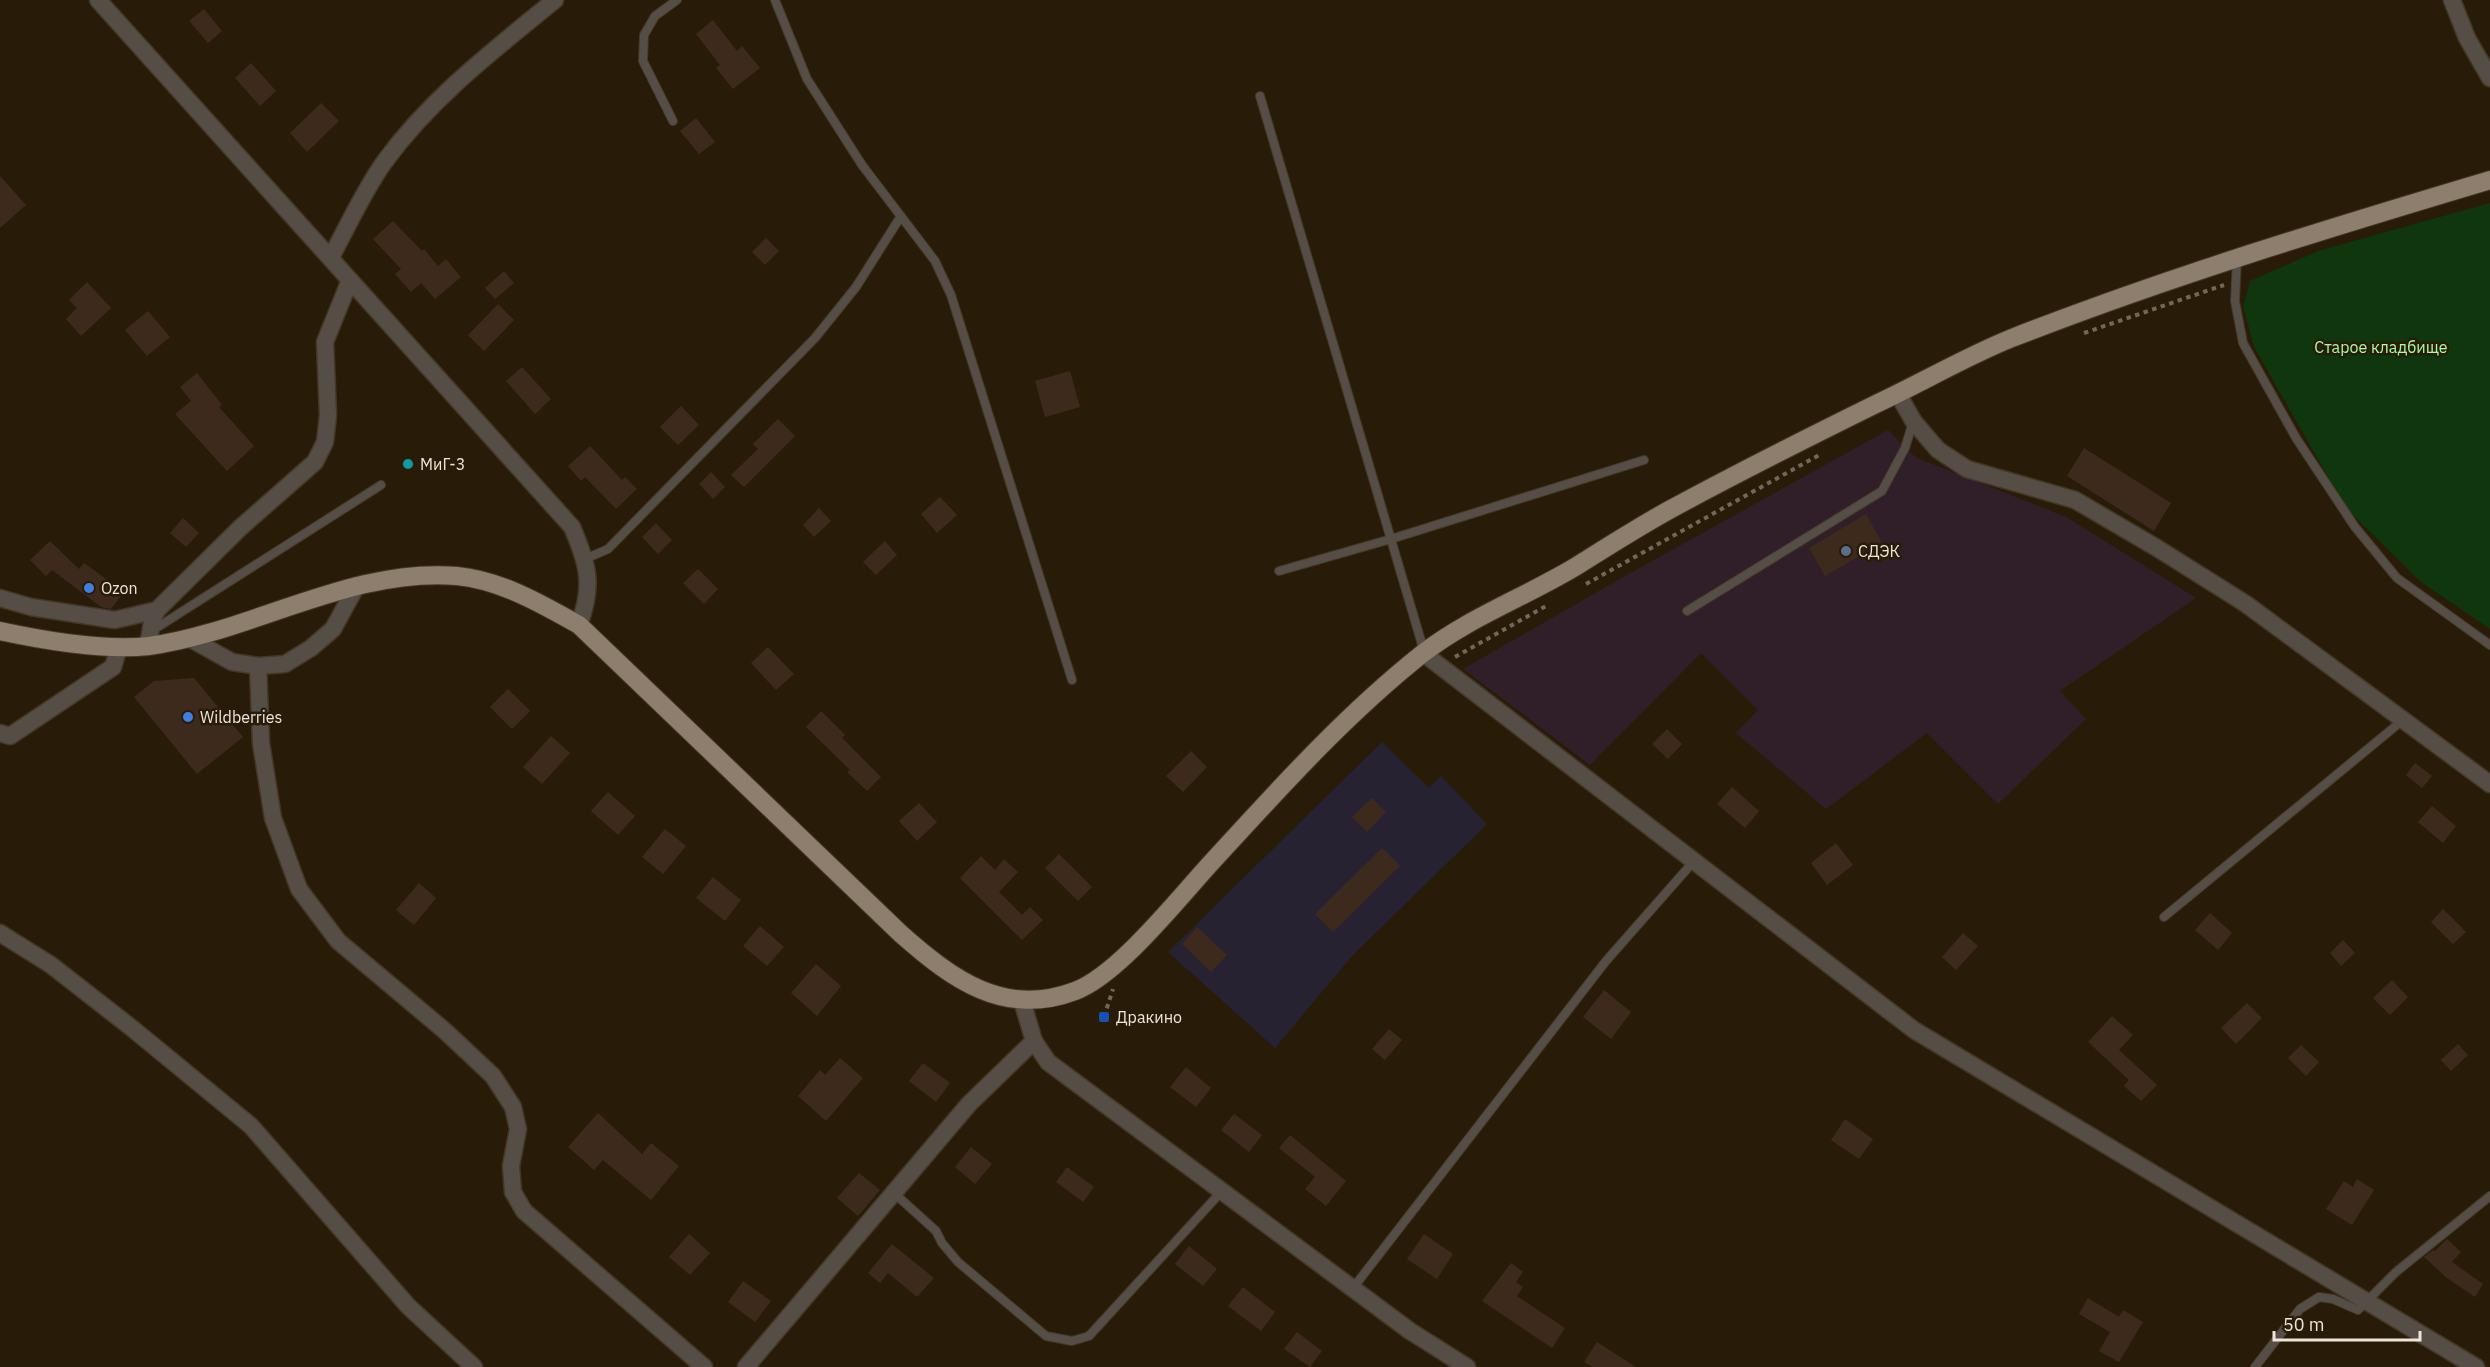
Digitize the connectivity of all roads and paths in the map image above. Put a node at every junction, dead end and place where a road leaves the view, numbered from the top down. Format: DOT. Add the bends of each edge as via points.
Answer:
graph roads {
  1 [pos="98,0"];
  2 [pos="555,0"];
  3 [pos="677,0"];
  4 [pos="775,0"];
  5 [pos="2452,0"];
  6 [pos="2490,78"];
  7 [pos="1260,96"];
  8 [pos="673,121"];
  9 [pos="2490,180"];
  10 [pos="901,216"];
  11 [pos="331,257"];
  12 [pos="2237,258"];
  13 [pos="350,280"];
  14 [pos="2236,281"];
  15 [pos="2073,337"];
  16 [pos="1898,394"];
  17 [pos="1914,422"];
  18 [pos="1822,453"];
  19 [pos="1644,460"];
  20 [pos="381,485"];
  21 [pos="1391,539"];
  22 [pos="585,559"];
  23 [pos="1279,571"];
  24 [pos="1584,585"];
  25 [pos="356,587"];
  26 [pos="0,598"];
  27 [pos="1553,603"];
  28 [pos="157,610"];
  29 [pos="1687,611"];
  30 [pos="579,625"];
  31 [pos="0,631"];
  32 [pos="189,638"];
  33 [pos="149,639"];
  34 [pos="2490,645"];
  35 [pos="119,647"];
  36 [pos="1423,653"];
  37 [pos="258,666"];
  38 [pos="1439,666"];
  39 [pos="1072,680"];
  40 [pos="2403,720"];
  41 [pos="3,738"];
  42 [pos="2490,784"];
  43 [pos="1694,861"];
  44 [pos="2164,917"];
  45 [pos="0,933"];
  46 [pos="1121,980"];
  47 [pos="1022,1001"];
  48 [pos="1104,1017"];
  49 [pos="1034,1041"];
  50 [pos="1222,1191"];
  51 [pos="894,1193"];
  52 [pos="2490,1196"];
  53 [pos="1353,1288"];
  54 [pos="2368,1302"];
  55 [pos="474,1367"];
  56 [pos="704,1367"];
  57 [pos="746,1367"];
  58 [pos="1467,1367"];
  59 [pos="2255,1367"];
  60 [pos="2476,1367"];
  1 -- 11 [label="street"];
  2 -- 11 [label="street" via="458,79 411,129 384,163"];
  3 -- 8 [label="lane" via="655,16 643,44 643,62"];
  4 -- 10 [label="lane" via="807,79"];
  5 -- 6 [label="street" via="2467,38"];
  7 -- 21 [label="lane"];
  9 -- 12 [label="main road"];
  10 -- 22 [label="lane" via="856,286 815,338 608,549"];
  10 -- 39 [label="lane" via="935,261 951,295"];
  11 -- 13 [label="street"];
  12 -- 14 [label="lane"];
  12 -- 16 [label="main road" via="2010,339"];
  13 -- 22 [label="street" via="572,527"];
  13 -- 28 [label="street" via="325,342 328,415 325,442 315,462 240,528"];
  14 -- 15 [label="path"];
  14 -- 34 [label="lane" via="2235,301 2243,343 2296,438 2355,527 2397,578"];
  16 -- 17 [label="street"];
  16 -- 36 [label="main road" via="1667,511"];
  17 -- 29 [label="lane" via="1882,491"];
  17 -- 40 [label="street" via="1938,450 1967,469 2076,500 2157,548 2246,604"];
  18 -- 24 [label="path"];
  19 -- 21 [label="lane"];
  20 -- 33 [label="lane"];
  21 -- 23 [label="lane"];
  21 -- 36 [label="lane"];
  22 -- 30 [label="street" via="589,580"];
  25 -- 30 [label="main road" via="418,576 458,576 505,589"];
  25 -- 32 [label="main road"];
  25 -- 37 [label="street" via="333,628 311,648 285,664"];
  26 -- 28 [label="street" via="32,608 115,620"];
  27 -- 38 [label="path"];
  28 -- 33 [label="street"];
  30 -- 47 [label="main road" via="939,968 974,988"];
  31 -- 35 [label="main road"];
  32 -- 33 [label="main road"];
  32 -- 37 [label="street" via="232,662"];
  33 -- 35 [label="main road"];
  35 -- 41 [label="street" via="113,667"];
  36 -- 38 [label="street"];
  36 -- 47 [label="main road" via="1288,779 1101,977 1063,995"];
  37 -- 56 [label="street" via="261,743 273,818 299,889 338,941 493,1076 513,1107 518,1129 511,1166 513,1192 524,1210"];
  38 -- 43 [label="street"];
  40 -- 42 [label="street"];
  40 -- 44 [label="lane"];
  43 -- 53 [label="lane" via="1606,962"];
  43 -- 54 [label="street" via="1914,1030"];
  45 -- 55 [label="street" via="51,965 251,1126 408,1306"];
  46 -- 48 [label="path" via="1113,989"];
  47 -- 49 [label="street"];
  49 -- 50 [label="street" via="1048,1062"];
  49 -- 51 [label="street" via="969,1104"];
  50 -- 51 [label="lane" via="1089,1336 1072,1341 1046,1336 958,1262 936,1231"];
  50 -- 53 [label="street"];
  51 -- 57 [label="street"];
  52 -- 54 [label="lane" via="2396,1272"];
  53 -- 58 [label="street"];
  54 -- 59 [label="lane" via="2358,1310 2319,1297 2301,1309"];
  54 -- 60 [label="street"];
}
